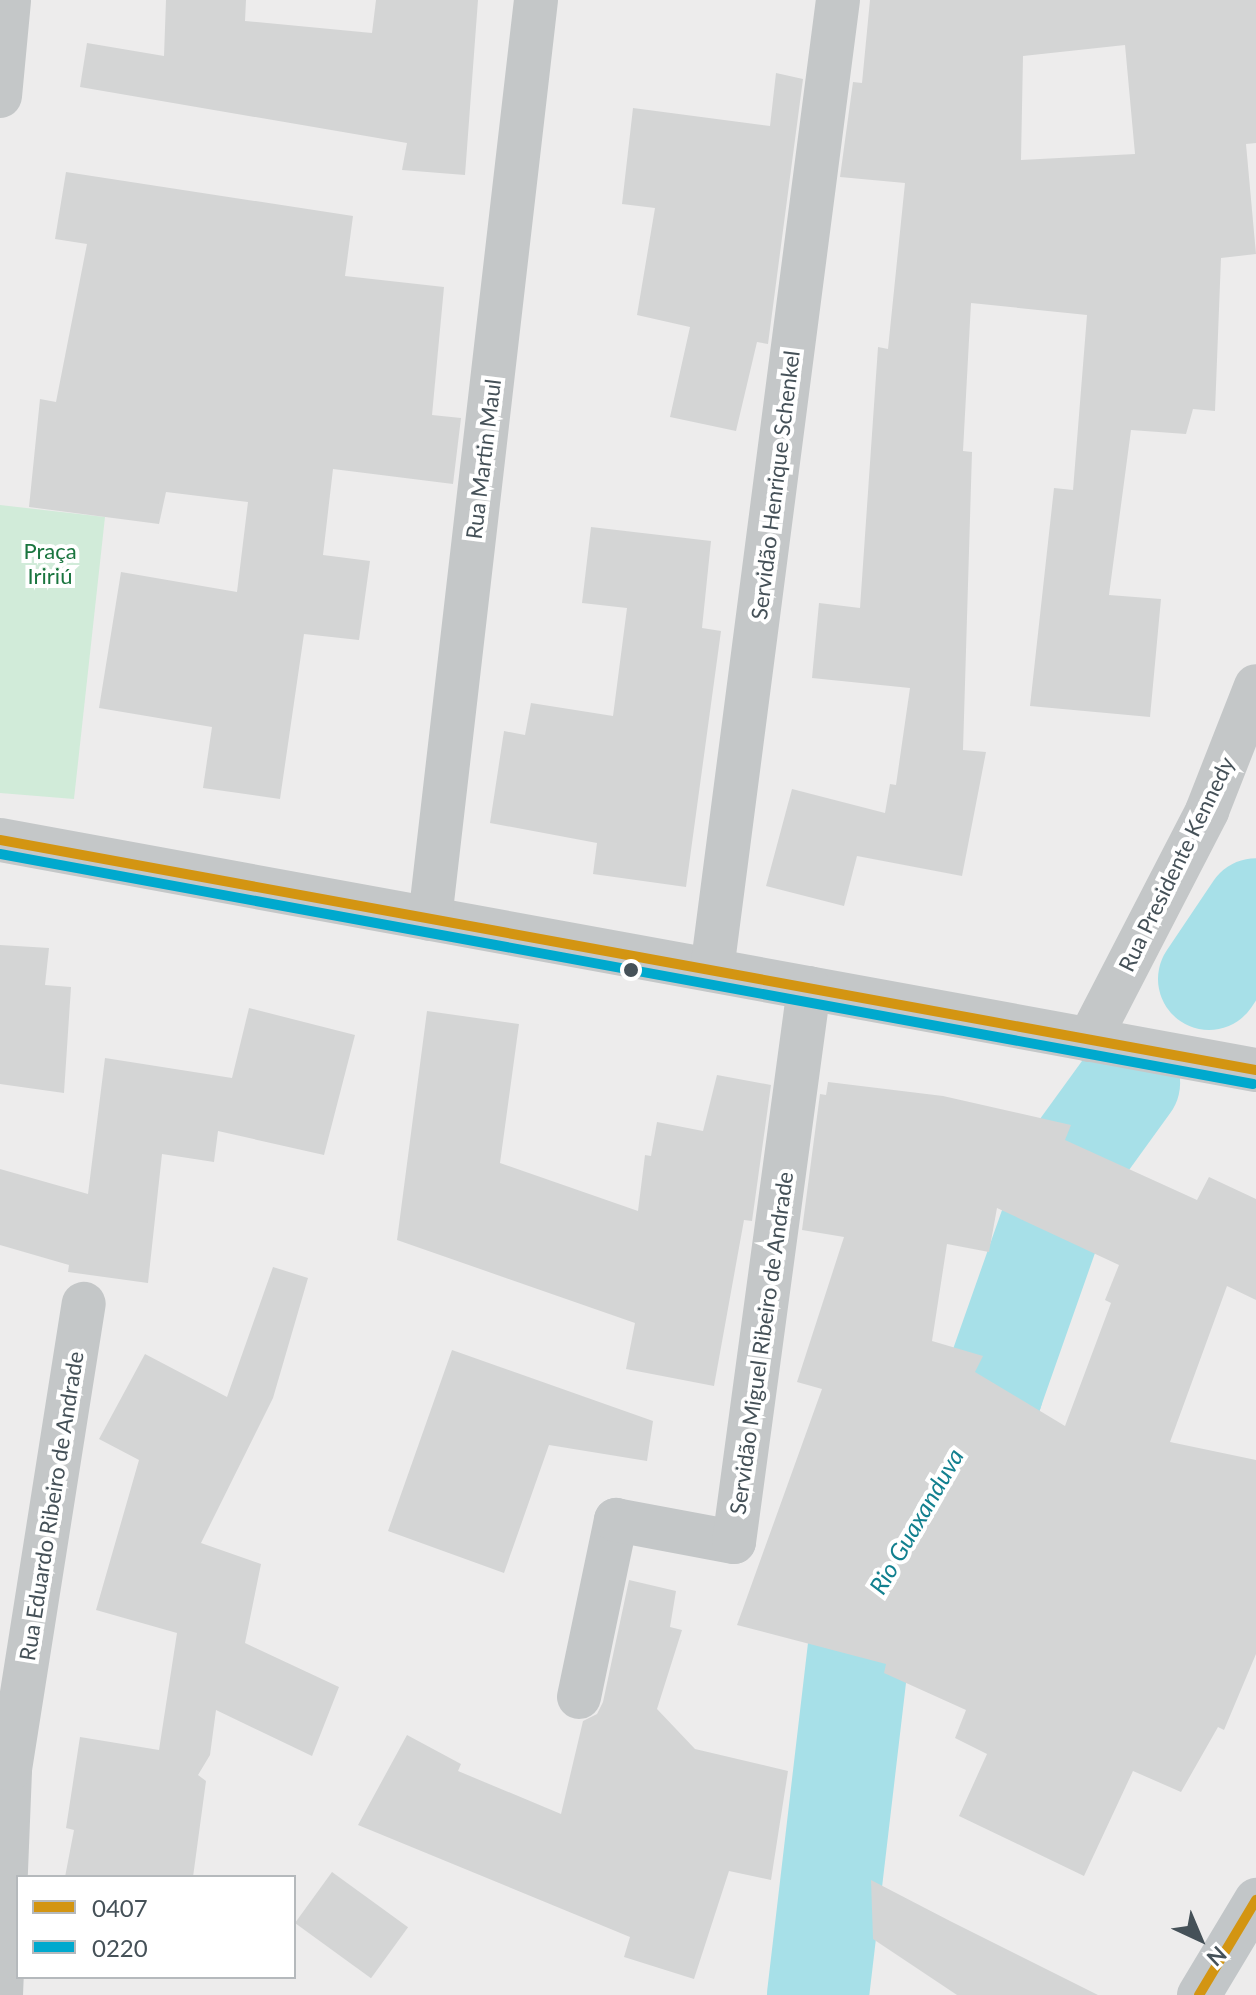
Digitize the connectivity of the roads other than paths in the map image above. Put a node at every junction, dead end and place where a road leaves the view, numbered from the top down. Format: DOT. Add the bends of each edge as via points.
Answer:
graph roads {
  1 [pos="9,0"];
  2 [pos="536,0"];
  3 [pos="838,0"];
  4 [pos="0,96"];
  5 [pos="1256,686"];
  6 [pos="0,840"];
  7 [pos="430,919"];
  8 [pos="712,970"];
  9 [pos="809,988"];
  10 [pos="1089,1040"];
  11 [pos="1256,1070"];
  12 [pos="84,1304"];
  13 [pos="579,1697"];
  14 [pos="1256,1900"];
  15 [pos="1,1995"];
  16 [pos="1199,1995"];
  1 -- 4 [label="street"];
  2 -- 7 [label="street, Rua Martin Maul"];
  3 -- 8 [label="street, Servidão Henrique Schenkel"];
  5 -- 10 [label="street, Rua Presidente Kennedy" via="1207,811"];
  6 -- 7 [label="street"];
  7 -- 8 [label="street"];
  8 -- 9 [label="street"];
  9 -- 10 [label="street"];
  9 -- 13 [label="street, Servidão Miguel Ribeiro de Andrade" via="734,1542 616,1520"];
  10 -- 11 [label="street"];
  12 -- 15 [label="street, Rua Eduardo Ribeiro de Andrade" via="10,1769"];
  14 -- 16 [label="main road"];
}
